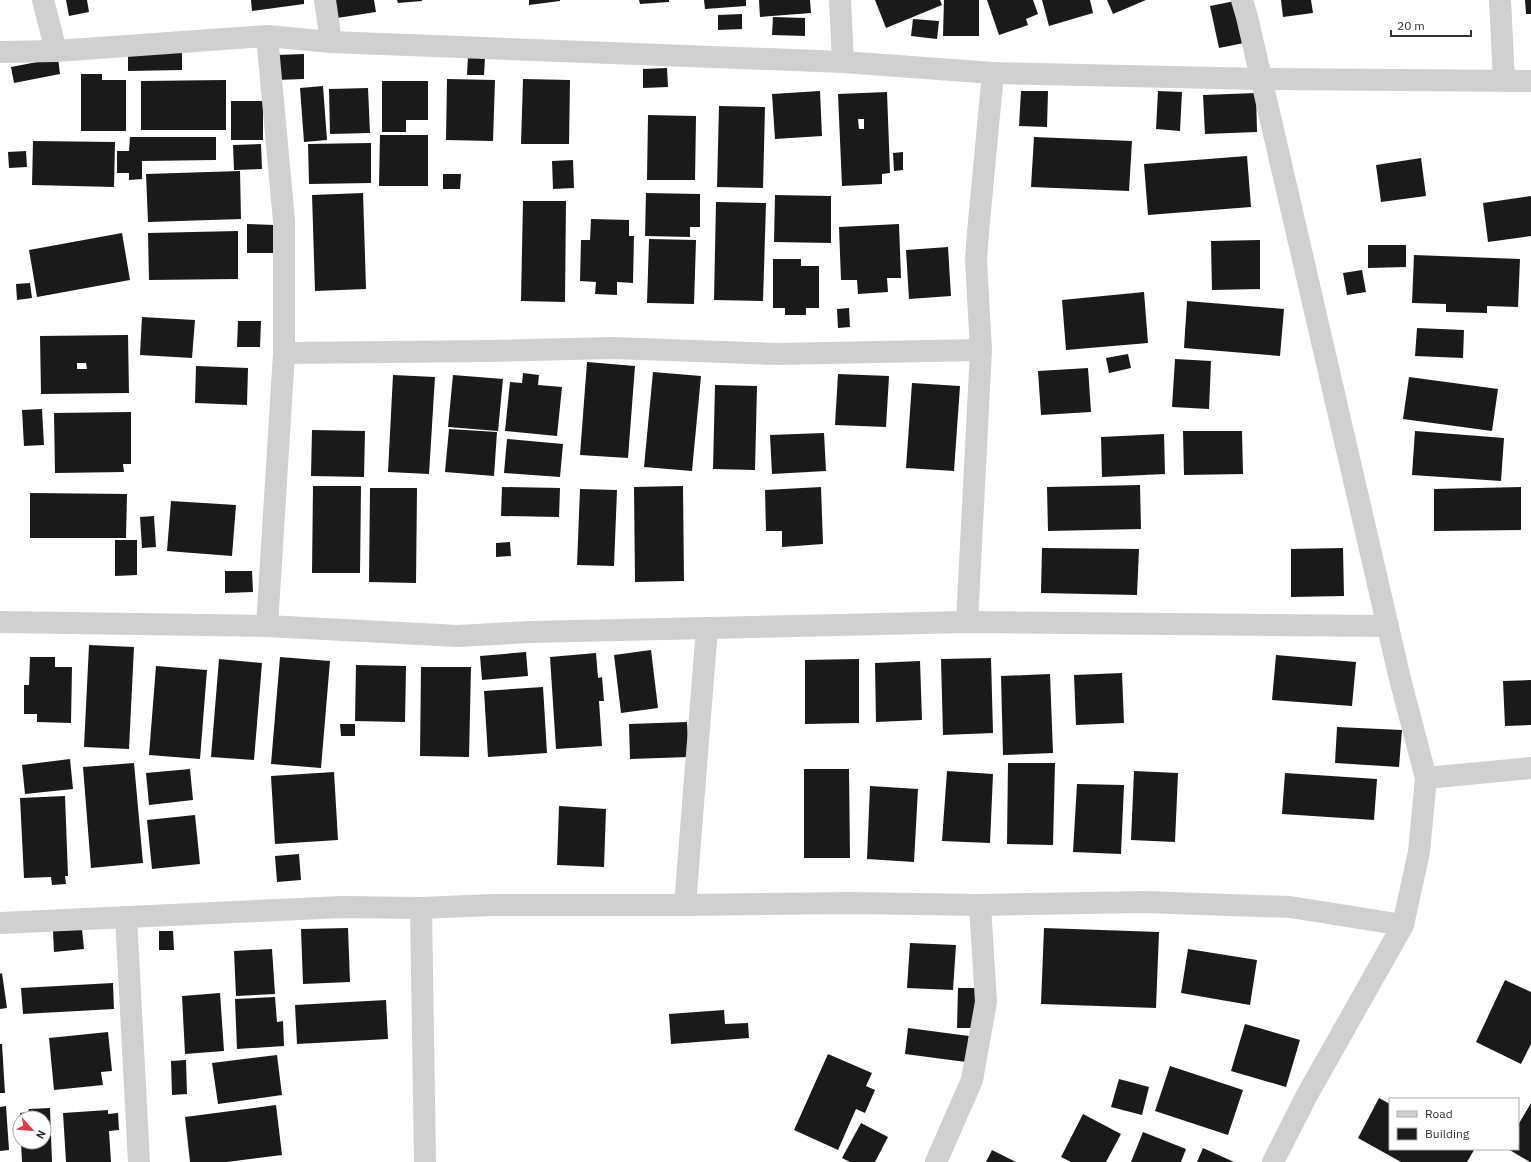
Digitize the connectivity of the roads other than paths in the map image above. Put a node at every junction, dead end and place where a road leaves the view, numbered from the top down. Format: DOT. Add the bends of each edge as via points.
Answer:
graph roads {
  1 [pos="43,0"];
  2 [pos="324,0"];
  3 [pos="840,0"];
  4 [pos="1242,0"];
  5 [pos="1500,0"];
  6 [pos="267,36"];
  7 [pos="330,42"];
  8 [pos="56,51"];
  9 [pos="0,52"];
  10 [pos="843,62"];
  11 [pos="993,73"];
  12 [pos="1261,79"];
  13 [pos="1504,80"];
  14 [pos="1531,81"];
  15 [pos="981,350"];
  16 [pos="284,353"];
  17 [pos="0,622"];
  18 [pos="967,622"];
  19 [pos="267,626"];
  20 [pos="1388,626"];
  21 [pos="707,628"];
  22 [pos="1531,768"];
  23 [pos="1426,778"];
  24 [pos="685,905"];
  25 [pos="980,905"];
  26 [pos="421,908"];
  27 [pos="126,917"];
  28 [pos="0,924"];
  29 [pos="1403,924"];
  30 [pos="139,1162"];
  31 [pos="426,1162"];
  32 [pos="936,1162"];
  33 [pos="1273,1162"];
  1 -- 8 [label="street"];
  2 -- 7 [label="street"];
  3 -- 10 [label="street"];
  4 -- 12 [label="street"];
  5 -- 13 [label="street"];
  6 -- 7 [label="street"];
  6 -- 8 [label="street"];
  6 -- 16 [label="street" via="284,221"];
  7 -- 10 [label="street"];
  8 -- 9 [label="street"];
  10 -- 11 [label="street"];
  11 -- 12 [label="street"];
  11 -- 15 [label="street" via="976,260"];
  12 -- 13 [label="street"];
  12 -- 20 [label="street"];
  13 -- 14 [label="street"];
  15 -- 16 [label="street" via="774,354 613,348"];
  15 -- 18 [label="street"];
  16 -- 19 [label="street"];
  17 -- 19 [label="street"];
  18 -- 20 [label="street"];
  18 -- 21 [label="street"];
  19 -- 21 [label="street" via="458,636"];
  20 -- 23 [label="street"];
  21 -- 24 [label="street"];
  22 -- 23 [label="street"];
  23 -- 29 [label="street" via="1419,852"];
  24 -- 25 [label="street"];
  24 -- 26 [label="street" via="491,905"];
  25 -- 29 [label="street" via="1144,902 1290,907"];
  25 -- 32 [label="street" via="986,1002 972,1080"];
  26 -- 27 [label="street" via="342,906"];
  26 -- 31 [label="street"];
  27 -- 28 [label="street"];
  27 -- 30 [label="street"];
  29 -- 33 [label="street" via="1307,1095"];
}
